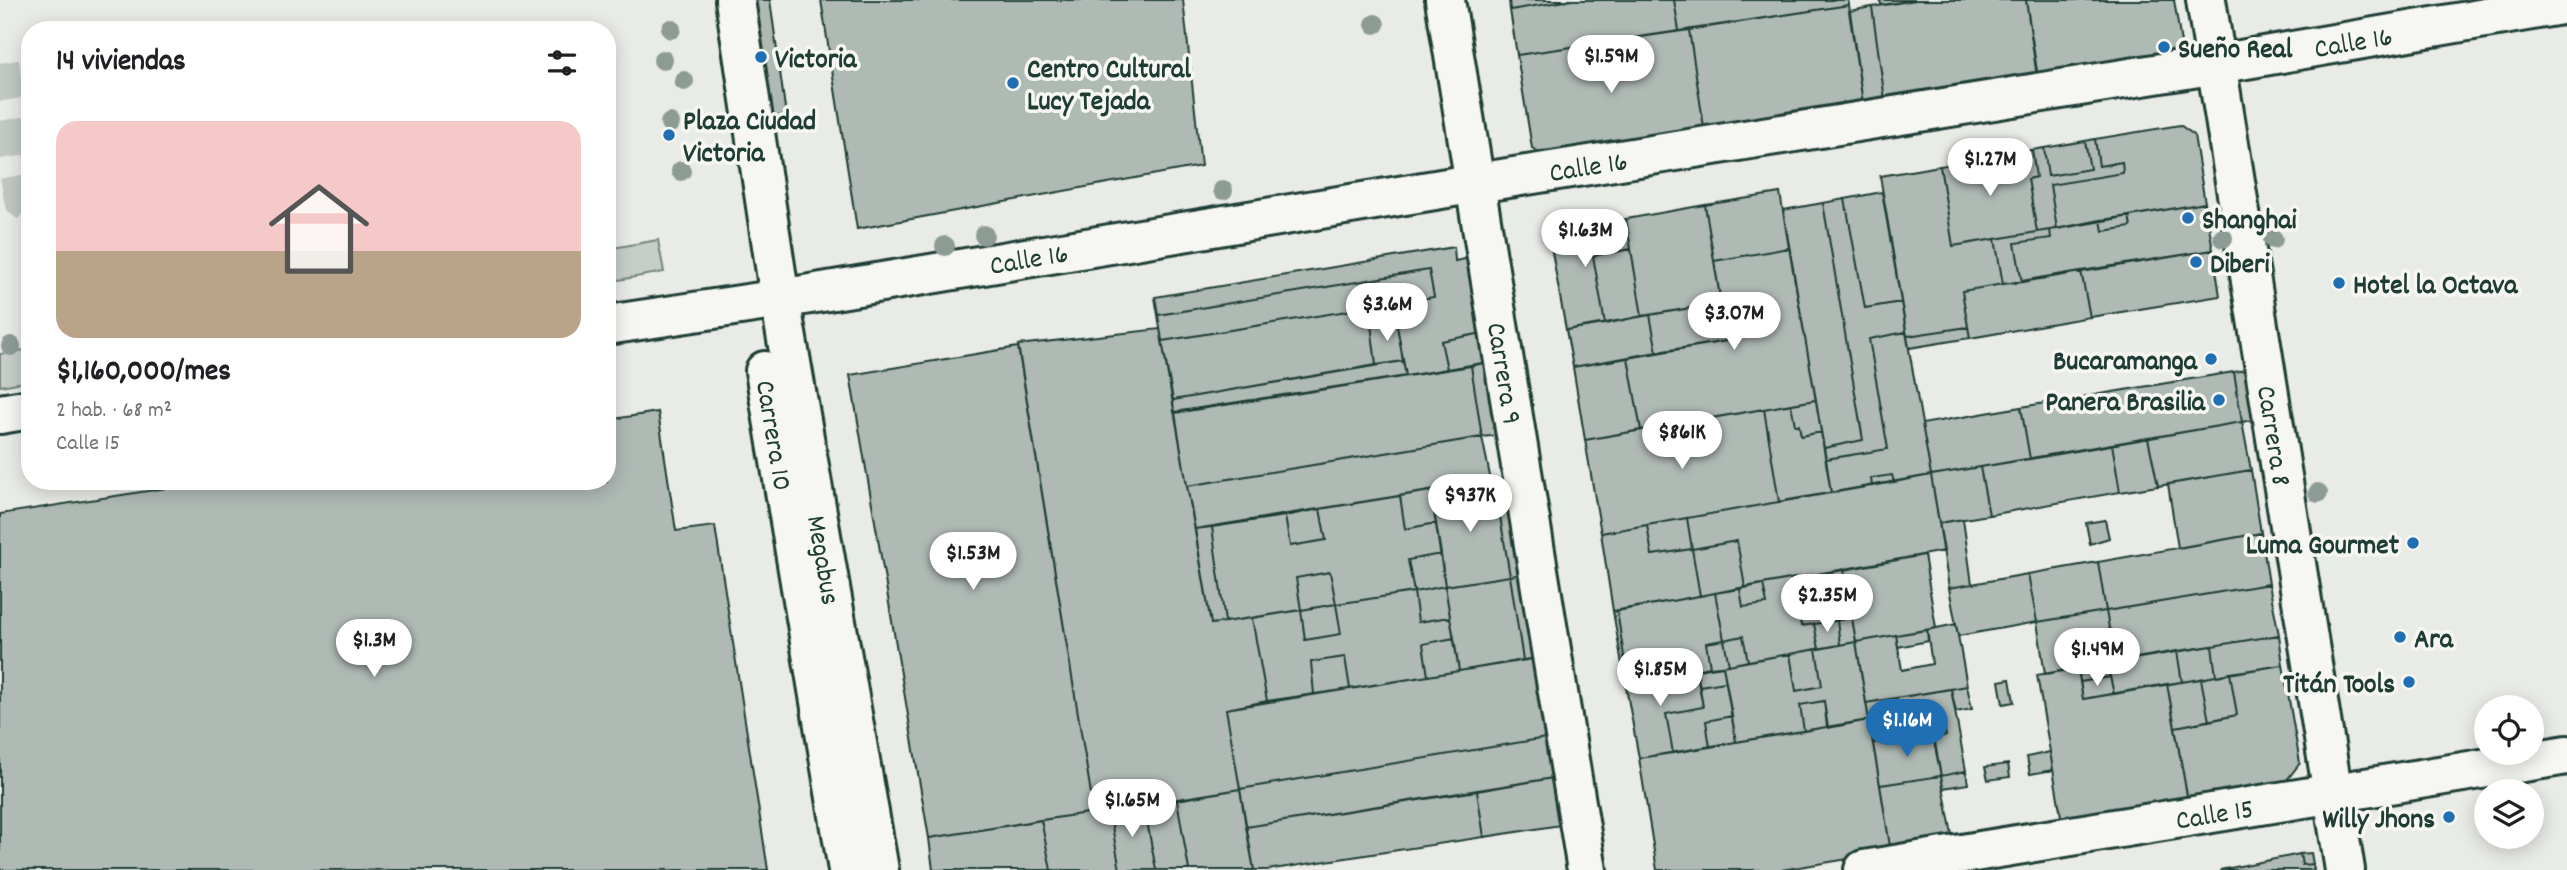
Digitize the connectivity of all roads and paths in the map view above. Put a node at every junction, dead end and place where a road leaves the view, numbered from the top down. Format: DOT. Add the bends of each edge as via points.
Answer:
graph roads {
  1 [pos="710,0"];
  2 [pos="735,0"];
  3 [pos="1445,0"];
  4 [pos="2206,0"];
  5 [pos="2567,4"];
  6 [pos="2217,64"];
  7 [pos="1474,184"];
  8 [pos="767,301"];
  9 [pos="616,324"];
  10 [pos="21,411"];
  11 [pos="0,414"];
  12 [pos="2567,755"];
  13 [pos="2332,793"];
  14 [pos="848,870"];
  15 [pos="879,870"];
  16 [pos="1587,870"];
  17 [pos="1864,870"];
  18 [pos="2345,870"];
  1 -- 8 [label="street, Carrera 10"];
  2 -- 8 [label="street, Megabus"];
  3 -- 7 [label="street, Carrera 9"];
  4 -- 6 [label="street, Carrera 8"];
  5 -- 6 [label="street, Calle 16"];
  6 -- 7 [label="street, Calle 16"];
  6 -- 13 [label="street, Carrera 8"];
  7 -- 8 [label="street, Calle 16"];
  7 -- 16 [label="street, Carrera 9"];
  8 -- 9 [label="street, Calle 16"];
  8 -- 14 [label="street, Carrera 10"];
  8 -- 15 [label="street, Megabus"];
  10 -- 11 [label="street"];
  12 -- 13 [label="street, Calle 15"];
  13 -- 17 [label="street, Calle 15"];
  13 -- 18 [label="street, Carrera 8"];
}
